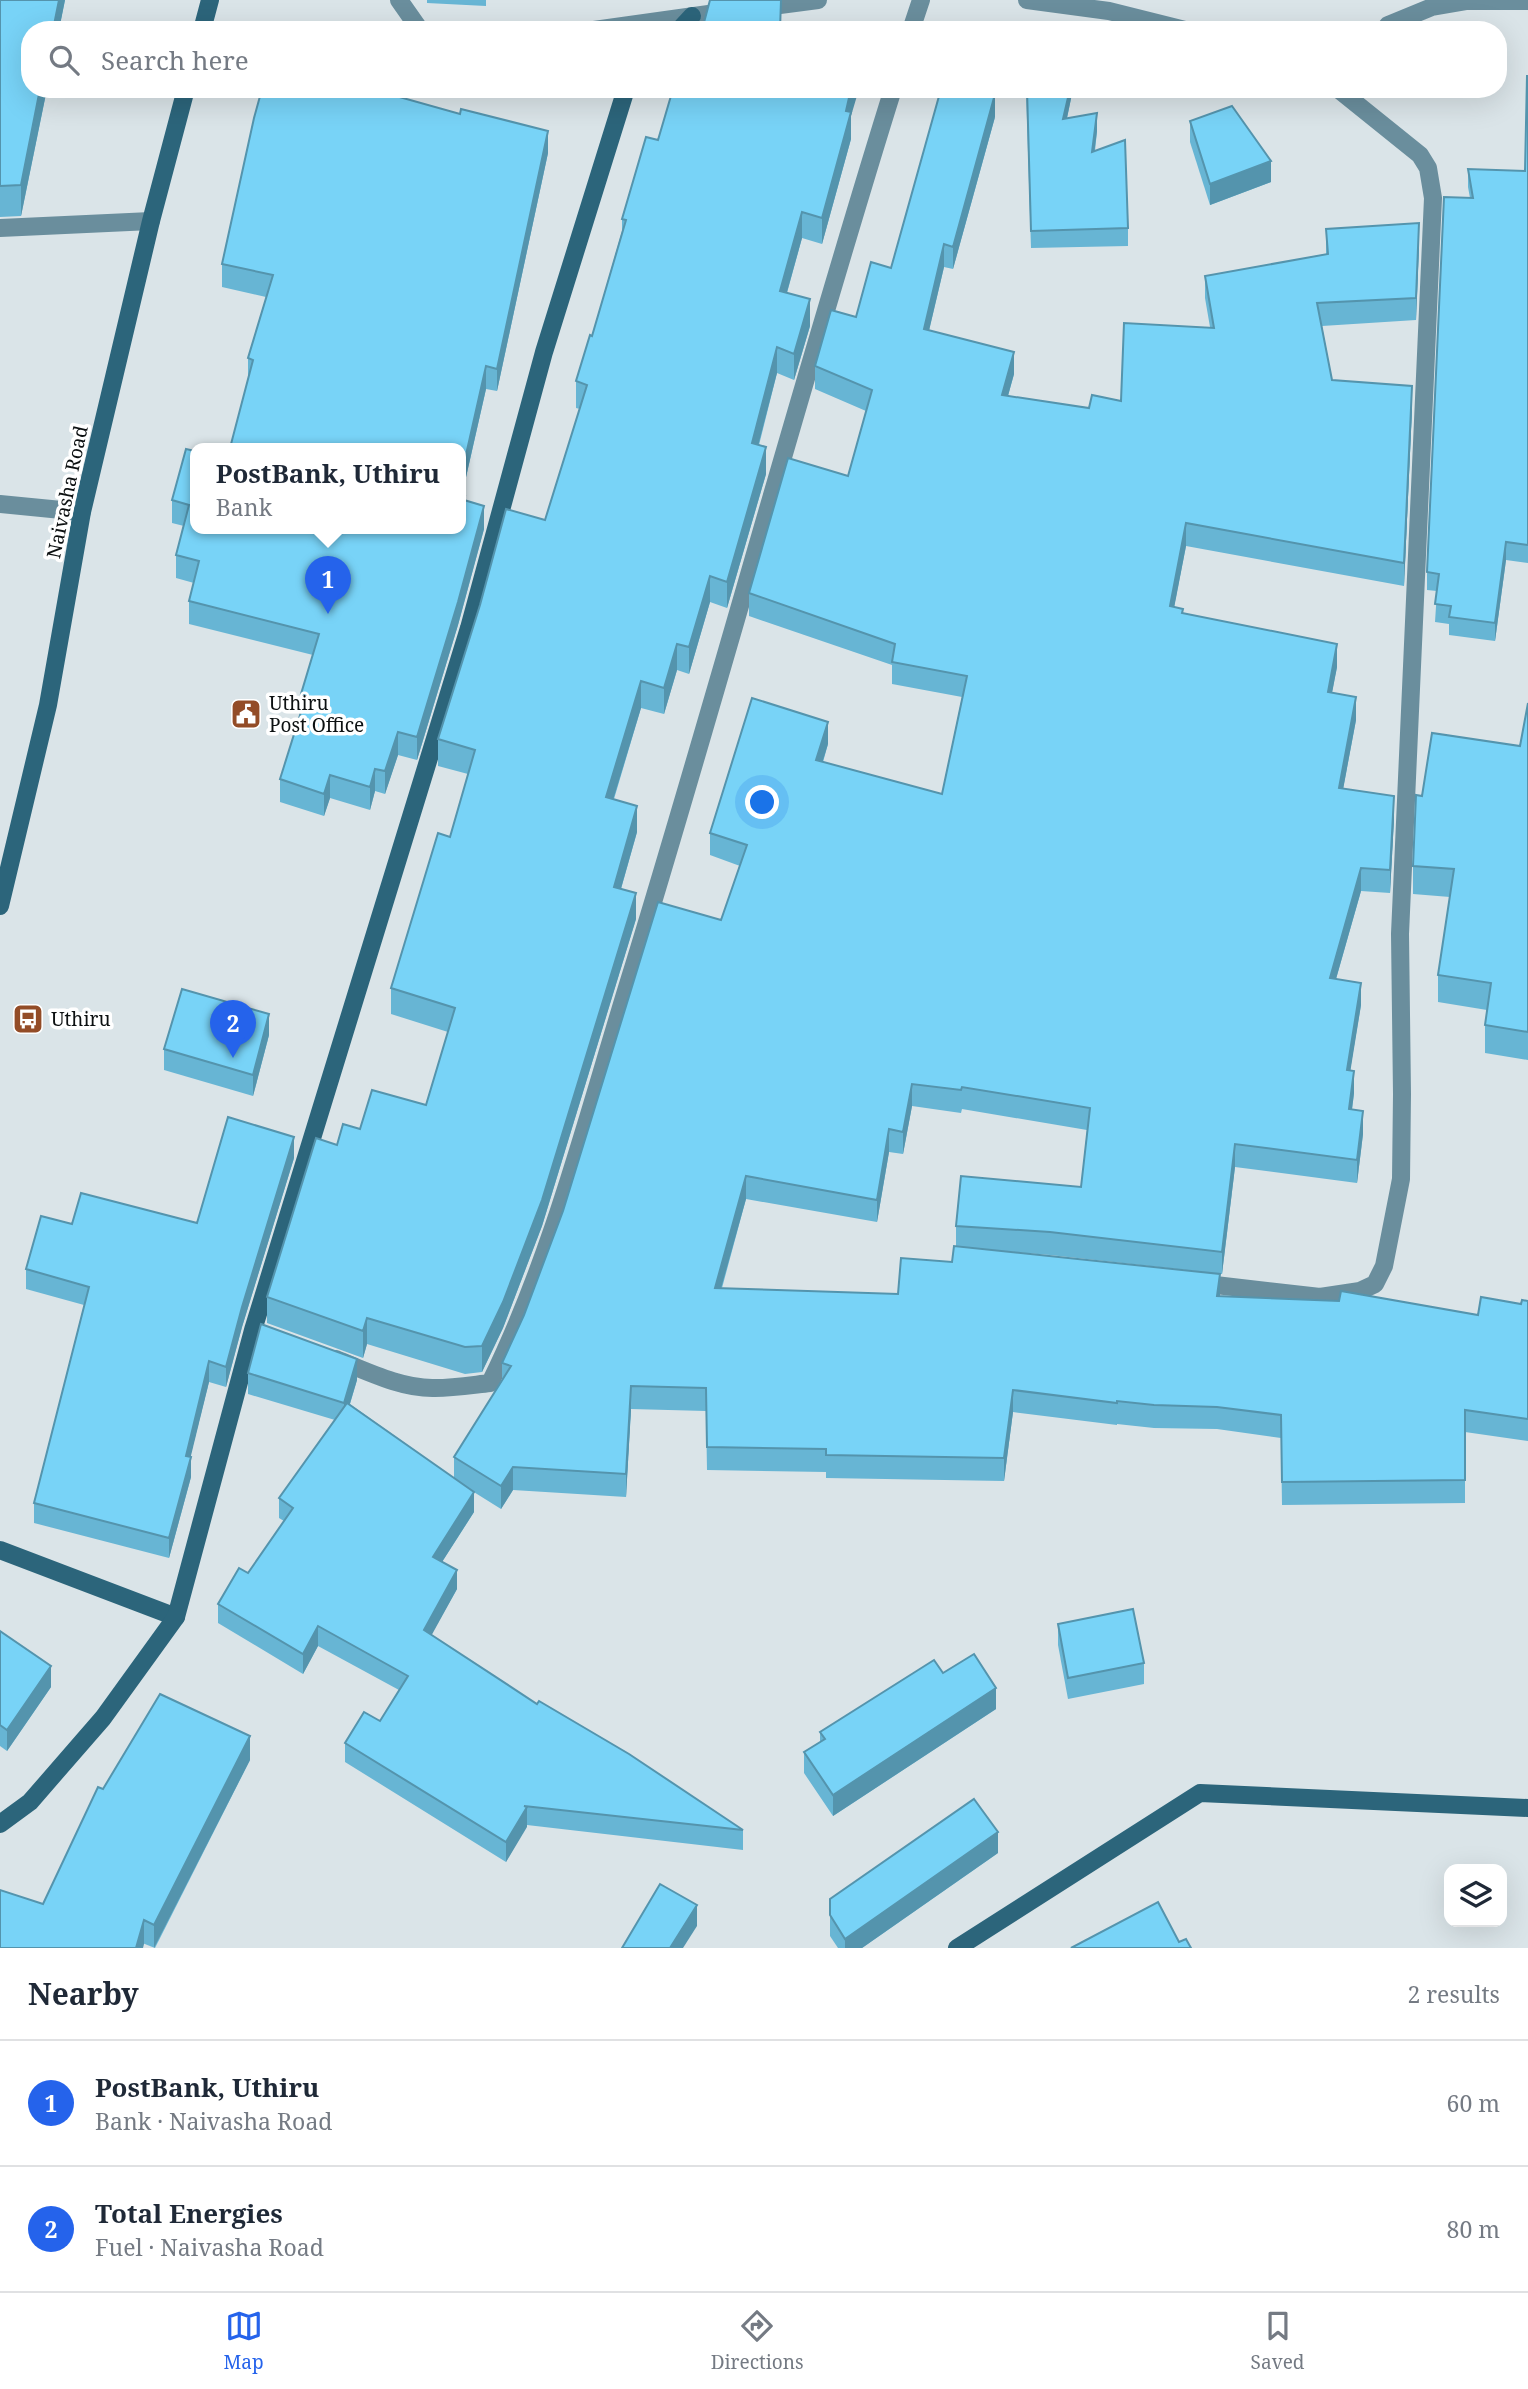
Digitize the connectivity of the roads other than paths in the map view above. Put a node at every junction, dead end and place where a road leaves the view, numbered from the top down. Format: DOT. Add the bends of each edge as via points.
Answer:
graph roads {
  1 [pos="210,0"];
  2 [pos="398,0"];
  3 [pos="818,0"];
  4 [pos="921,0"];
  5 [pos="1027,0"];
  6 [pos="1528,1"];
  7 [pos="1108,6"];
  8 [pos="692,16"];
  9 [pos="204,21"];
  10 [pos="413,21"];
  11 [pos="657,21"];
  12 [pos="687,21"];
  13 [pos="914,21"];
  14 [pos="1156,21"];
  15 [pos="1398,21"];
  16 [pos="184,98"];
  17 [pos="623,98"];
  18 [pos="890,98"];
  19 [pos="1349,98"];
  20 [pos="151,221"];
  21 [pos="0,229"];
  22 [pos="0,504"];
  23 [pos="82,512"];
  24 [pos="0,906"];
  25 [pos="1183,1281"];
  26 [pos="324,1355"];
  27 [pos="0,1550"];
  28 [pos="176,1617"];
  29 [pos="1528,1808"];
  30 [pos="0,1824"];
  31 [pos="957,1948"];
  1 -- 9 [label="street"];
  2 -- 10 [label="street"];
  3 -- 8 [label="street"];
  4 -- 13 [label="street"];
  5 -- 7 [label="street"];
  6 -- 15 [label="street" via="1467,1 1432,7"];
  7 -- 14 [label="street"];
  8 -- 11 [label="street"];
  8 -- 12 [label="street"];
  16 -- 20 [label="street, Naivasha Road"];
  17 -- 28 [label="street" via="544,352 469,628"];
  18 -- 26 [label="street" via="643,935 537,1277 513,1336 490,1383 419,1387"];
  19 -- 25 [label="street" via="1420,155 1428,168 1433,198 1399,934 1401,1179 1384,1266 1375,1284 1320,1297"];
  20 -- 21 [label="street"];
  20 -- 23 [label="street, Naivasha Road"];
  22 -- 23 [label="street"];
  23 -- 24 [label="street, Naivasha Road" via="48,705"];
  27 -- 28 [label="street"];
  28 -- 30 [label="street" via="103,1718 30,1802"];
  29 -- 31 [label="street" via="1200,1793"];
}
